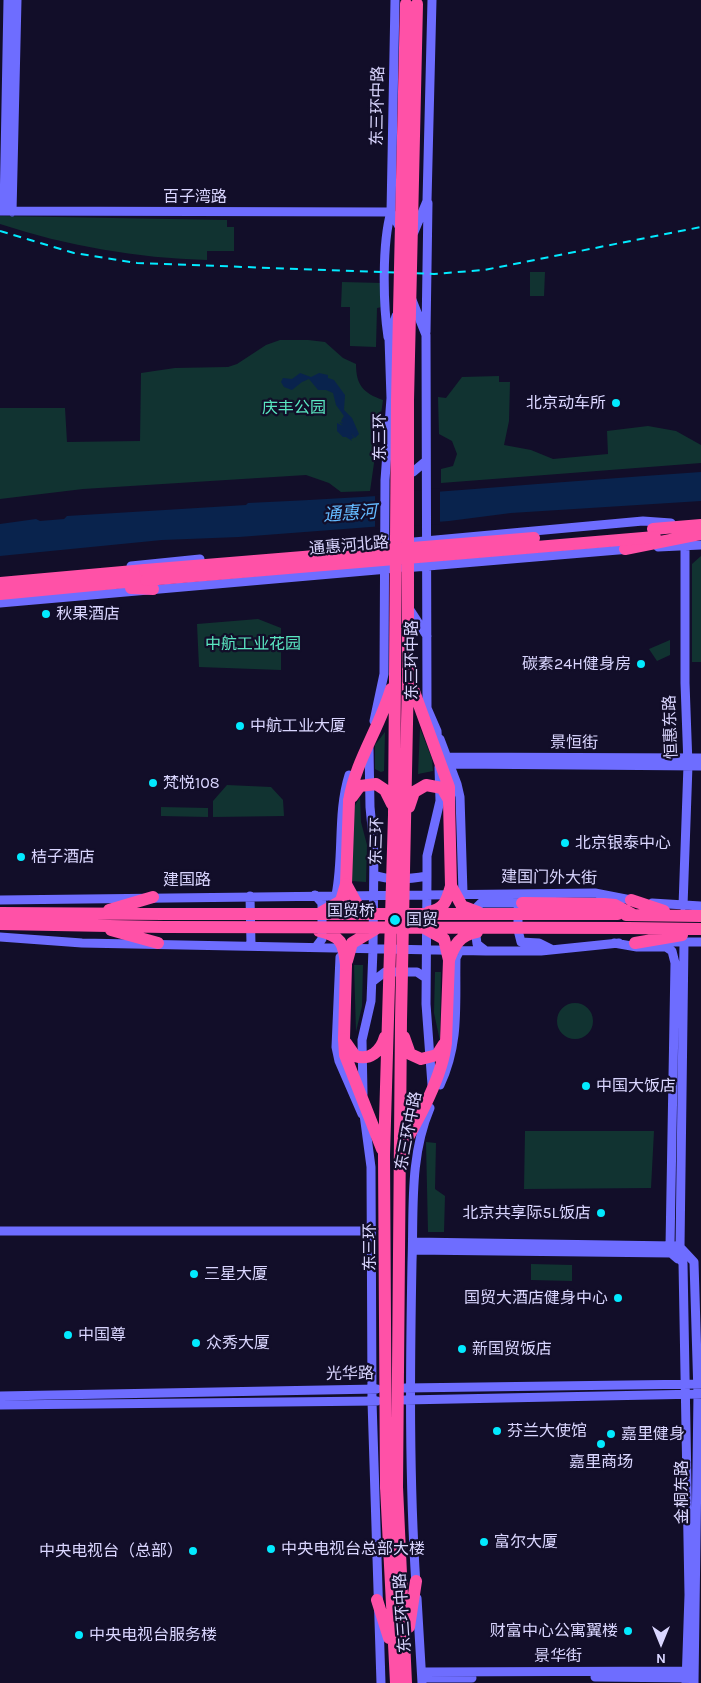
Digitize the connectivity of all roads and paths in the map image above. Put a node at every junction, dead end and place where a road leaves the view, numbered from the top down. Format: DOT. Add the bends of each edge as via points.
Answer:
graph roads {
  1 [pos="8,0"];
  2 [pos="18,0"];
  3 [pos="432,0"];
  4 [pos="408,2"];
  5 [pos="8,51"];
  6 [pos="427,201"];
  7 [pos="5,211"];
  8 [pos="391,212"];
  9 [pos="402,233"];
  10 [pos="413,233"];
  11 [pos="401,301"];
  12 [pos="412,302"];
  13 [pos="426,335"];
  14 [pos="389,338"];
  15 [pos="426,461"];
  16 [pos="387,466"];
  17 [pos="403,477"];
  18 [pos="700,529"];
  19 [pos="427,540"];
  20 [pos="403,543"];
  21 [pos="384,544"];
  22 [pos="701,544"];
  23 [pos="685,546"];
  24 [pos="625,549"];
  25 [pos="428,565"];
  26 [pos="404,568"];
  27 [pos="385,569"];
  28 [pos="93,574"];
  29 [pos="148,580"];
  30 [pos="0,582"];
  31 [pos="0,594"];
  32 [pos="0,603"];
  33 [pos="427,637"];
  34 [pos="402,673"];
  35 [pos="437,731"];
  36 [pos="369,739"];
  37 [pos="447,757"];
  38 [pos="701,758"];
  39 [pos="688,762"];
  40 [pos="701,766"];
  41 [pos="451,767"];
  42 [pos="349,801"];
  43 [pos="449,801"];
  44 [pos="394,814"];
  45 [pos="405,827"];
  46 [pos="374,876"];
  47 [pos="427,876"];
  48 [pos="346,884"];
  49 [pos="451,886"];
  50 [pos="426,893"];
  51 [pos="463,893"];
  52 [pos="543,893"];
  53 [pos="374,894"];
  54 [pos="315,895"];
  55 [pos="336,895"];
  56 [pos="250,896"];
  57 [pos="153,897"];
  58 [pos="0,900"];
  59 [pos="631,900"];
  60 [pos="522,904"];
  61 [pos="701,906"];
  62 [pos="681,911"];
  63 [pos="0,913"];
  64 [pos="318,913"];
  65 [pos="419,914"];
  66 [pos="488,915"];
  67 [pos="634,915"];
  68 [pos="701,916"];
  69 [pos="97,919"];
  70 [pos="380,920"];
  71 [pos="164,921"];
  72 [pos="0,924"];
  73 [pos="80,925"];
  74 [pos="298,927"];
  75 [pos="418,928"];
  76 [pos="496,929"];
  77 [pos="701,931"];
  78 [pos="0,937"];
  79 [pos="635,942"];
  80 [pos="684,942"];
  81 [pos="701,942"];
  82 [pos="130,943"];
  83 [pos="614,943"];
  84 [pos="158,944"];
  85 [pos="251,945"];
  86 [pos="316,947"];
  87 [pos="340,948"];
  88 [pos="373,949"];
  89 [pos="552,949"];
  90 [pos="426,950"];
  91 [pos="460,950"];
  92 [pos="486,951"];
  93 [pos="449,960"];
  94 [pos="346,966"];
  95 [pos="426,978"];
  96 [pos="372,982"];
  97 [pos="388,1020"];
  98 [pos="401,1020"];
  99 [pos="344,1039"];
  100 [pos="446,1042"];
  101 [pos="434,1099"];
  102 [pos="363,1117"];
  103 [pos="400,1152"];
  104 [pos="384,1155"];
  105 [pos="0,1231"];
  106 [pos="371,1235"];
  107 [pos="413,1244"];
  108 [pos="670,1246"];
  109 [pos="680,1247"];
  110 [pos="694,1262"];
  111 [pos="683,1263"];
  112 [pos="687,1384"];
  113 [pos="699,1384"];
  114 [pos="410,1388"];
  115 [pos="372,1389"];
  116 [pos="686,1394"];
  117 [pos="699,1394"];
  118 [pos="0,1396"];
  119 [pos="410,1400"];
  120 [pos="372,1401"];
  121 [pos="0,1405"];
  122 [pos="391,1487"];
  123 [pos="416,1581"];
  124 [pos="377,1600"];
  125 [pos="400,1663"];
  126 [pos="690,1677"];
  127 [pos="419,1679"];
  128 [pos="381,1683"];
  129 [pos="394,1683"];
  130 [pos="406,1683"];
  1 -- 5 [label="street"];
  2 -- 5 [label="street"];
  3 -- 6 [label="street"];
  4 -- 8 [label="street, 东三环中路"];
  4 -- 34 [label="highway, 东三环, bridge" via="397,400"];
  5 -- 7 [label="street"];
  6 -- 10 [label="street"];
  6 -- 13 [label="street"];
  7 -- 8 [label="street, 百子湾路"];
  8 -- 9 [label="street, 东三环中路"];
  8 -- 14 [label="street, 东三环中路" via="386,228 386,320"];
  9 -- 10 [label="street"];
  9 -- 11 [label="street, 东三环中路"];
  10 -- 12 [label="street"];
  11 -- 12 [label="street"];
  11 -- 14 [label="street, 东三环中路"];
  12 -- 13 [label="street"];
  13 -- 15 [label="street"];
  14 -- 16 [label="street, 东三环中路" via="391,398"];
  15 -- 17 [label="street"];
  15 -- 19 [label="street, 东三环中路"];
  16 -- 17 [label="street"];
  16 -- 21 [label="street, 东三环中路"];
  17 -- 20 [label="street"];
  18 -- 19 [label="street, 通惠河北路" via="643,521"];
  18 -- 24 [label="highway"];
  18 -- 29 [label="highway, 通惠河北路, bridge"];
  19 -- 20 [label="street, 通惠河北路"];
  19 -- 25 [label="street, 东三环中路"];
  20 -- 21 [label="street, 通惠河北路"];
  20 -- 26 [label="street"];
  21 -- 27 [label="street, 东三环中路"];
  21 -- 28 [label="street, 通惠河北路" via="145,563"];
  22 -- 23 [label="street, 通惠河北路"];
  23 -- 24 [label="street, 通惠河北路"];
  23 -- 39 [label="street, 恒惠东路"];
  24 -- 25 [label="street, 通惠河北路"];
  25 -- 26 [label="street, 通惠河北路"];
  25 -- 33 [label="street, 东三环中路"];
  26 -- 27 [label="street, 通惠河北路"];
  26 -- 33 [label="street" via="410,612"];
  27 -- 29 [label="street, 通惠河北路"];
  27 -- 36 [label="street, 东三环中路" via="384,674"];
  28 -- 29 [label="highway, 通惠河北路"];
  28 -- 30 [label="highway, 通惠河北路"];
  29 -- 31 [label="highway, 通惠河北路"];
  29 -- 32 [label="street, 通惠河北路"];
  33 -- 35 [label="street, 东三环中路" via="427,708"];
  34 -- 42 [label="highway, bridge" via="351,787"];
  34 -- 43 [label="highway, bridge" via="448,787"];
  34 -- 44 [label="highway, 东三环, bridge"];
  34 -- 45 [label="highway, 东三环, bridge"];
  35 -- 37 [label="street"];
  35 -- 47 [label="street, 东三环中路" via="440,800 427,856"];
  36 -- 46 [label="street, 东三环中路"];
  36 -- 55 [label="street" via="343,794"];
  37 -- 39 [label="street, 景恒街"];
  37 -- 41 [label="street"];
  38 -- 39 [label="street, 景恒街"];
  39 -- 40 [label="street, 景恒街"];
  39 -- 41 [label="street, 景恒街" via="455,764"];
  39 -- 62 [label="street, 恒惠东路"];
  41 -- 51 [label="street" via="460,797"];
  42 -- 44 [label="highway, bridge" via="360,786 376,784 389,797"];
  42 -- 48 [label="highway"];
  43 -- 45 [label="highway, bridge" via="442,788 420,787 412,796"];
  43 -- 49 [label="highway"];
  44 -- 97 [label="highway, 东三环, bridge"];
  45 -- 98 [label="highway, 东三环, bridge"];
  46 -- 47 [label="street"];
  46 -- 53 [label="street, 东三环中路"];
  47 -- 50 [label="street, 东三环中路"];
  48 -- 64 [label="highway, bridge" via="341,901"];
  48 -- 70 [label="highway, bridge" via="358,906"];
  49 -- 65 [label="highway, bridge" via="447,902 441,909"];
  49 -- 66 [label="highway, bridge" via="462,906"];
  50 -- 51 [label="street, 建国门外大街"];
  50 -- 53 [label="street, 建国门外大街"];
  50 -- 90 [label="street, 东三环中路"];
  51 -- 52 [label="street, 建国门外大街"];
  52 -- 59 [label="street, 建国门外大街" via="595,893"];
  52 -- 60 [label="street"];
  53 -- 55 [label="street, 建国路"];
  53 -- 88 [label="street, 东三环中路"];
  54 -- 55 [label="street, 建国路"];
  54 -- 56 [label="street, 建国路"];
  54 -- 86 [label="street" via="322,903 322,939"];
  56 -- 57 [label="street, 建国路"];
  56 -- 85 [label="street"];
  57 -- 58 [label="street, 建国路"];
  57 -- 69 [label="highway"];
  59 -- 62 [label="highway"];
  60 -- 67 [label="highway" via="615,905"];
  60 -- 89 [label="street" via="518,908 521,942 539,943"];
  60 -- 92 [label="street" via="481,903 477,906 475,938"];
  61 -- 62 [label="street"];
  62 -- 67 [label="highway"];
  62 -- 68 [label="highway"];
  63 -- 69 [label="highway"];
  64 -- 70 [label="highway, 国贸桥, bridge"];
  64 -- 71 [label="highway, 国贸桥, bridge"];
  65 -- 66 [label="highway, 国贸桥, bridge"];
  65 -- 70 [label="highway, 国贸桥, bridge"];
  66 -- 67 [label="highway, 国贸桥, bridge"];
  69 -- 71 [label="highway"];
  69 -- 73 [label="highway"];
  69 -- 84 [label="highway"];
  70 -- 74 [label="highway, 国贸桥, bridge"];
  70 -- 75 [label="highway, 国贸桥, bridge"];
  70 -- 94 [label="highway, bridge" via="352,943"];
  71 -- 74 [label="highway, 国贸桥, bridge"];
  72 -- 73 [label="highway"];
  73 -- 82 [label="highway"];
  74 -- 94 [label="highway, bridge" via="332,934 342,943"];
  75 -- 76 [label="highway, 国贸桥, bridge"];
  75 -- 93 [label="highway, bridge" via="430,930 444,939"];
  76 -- 77 [label="highway, 国贸桥, bridge"];
  76 -- 93 [label="highway, bridge" via="464,935"];
  77 -- 79 [label="highway"];
  78 -- 82 [label="street"];
  79 -- 80 [label="street"];
  79 -- 83 [label="street"];
  80 -- 81 [label="street"];
  80 -- 109 [label="street"];
  82 -- 84 [label="street"];
  83 -- 89 [label="street"];
  83 -- 108 [label="street" via="666,947 672,952 675,963"];
  84 -- 85 [label="street"];
  85 -- 86 [label="street"];
  86 -- 87 [label="street"];
  87 -- 88 [label="street"];
  87 -- 102 [label="street" via="336,1047"];
  88 -- 90 [label="street"];
  88 -- 96 [label="street, 东三环中路"];
  89 -- 92 [label="street"];
  90 -- 91 [label="street"];
  90 -- 95 [label="street, 东三环中路"];
  91 -- 92 [label="street"];
  91 -- 101 [label="street" via="456,958 452,1054"];
  93 -- 100 [label="highway"];
  94 -- 99 [label="highway"];
  95 -- 96 [label="street" via="417,972 385,972"];
  95 -- 101 [label="street, 东三环中路"];
  96 -- 102 [label="street, 东三环中路" via="362,1040"];
  97 -- 99 [label="highway, bridge" via="382,1046 373,1055 364,1058 354,1056"];
  97 -- 104 [label="highway, 东三环, bridge"];
  98 -- 100 [label="highway, bridge" via="406,1046 415,1057 434,1057"];
  98 -- 103 [label="highway, 东三环, bridge"];
  99 -- 104 [label="highway, bridge" via="345,1055"];
  100 -- 103 [label="highway, bridge" via="438,1073"];
  101 -- 107 [label="street, 东三环中路" via="422,1127 414,1166"];
  102 -- 106 [label="street, 东三环中路" via="371,1167"];
  103 -- 122 [label="highway, 东三环, bridge"];
  104 -- 122 [label="highway, 东三环, bridge"];
  105 -- 106 [label="street"];
  106 -- 107 [label="street"];
  106 -- 115 [label="street, 东三环中路"];
  107 -- 108 [label="street"];
  107 -- 111 [label="street" via="671,1253"];
  107 -- 114 [label="street, 东三环中路"];
  108 -- 109 [label="street"];
  108 -- 111 [label="street"];
  109 -- 110 [label="street"];
  110 -- 111 [label="street"];
  110 -- 113 [label="street, 金桐东路"];
  111 -- 112 [label="street, 金桐东路"];
  112 -- 113 [label="street, 光华路"];
  112 -- 114 [label="street, 光华路"];
  112 -- 116 [label="street, 金桐东路"];
  113 -- 117 [label="street, 金桐东路"];
  114 -- 115 [label="street, 光华路"];
  114 -- 119 [label="street, 东三环中路"];
  115 -- 118 [label="street, 光华路"];
  115 -- 120 [label="street, 东三环中路"];
  116 -- 117 [label="street, 光华路"];
  116 -- 119 [label="street, 光华路"];
  116 -- 126 [label="street, 金桐东路"];
  117 -- 126 [label="street, 金桐东路"];
  119 -- 120 [label="street, 光华路"];
  119 -- 123 [label="street, 东三环中路"];
  120 -- 121 [label="street, 光华路"];
  120 -- 124 [label="street, 东三环中路"];
  122 -- 125 [label="highway, 东三环"];
  123 -- 125 [label="highway"];
  123 -- 127 [label="street, 东三环中路"];
  124 -- 125 [label="highway"];
  124 -- 128 [label="street, 东三环中路"];
  125 -- 127 [label="highway"];
  125 -- 129 [label="highway, 东三环"];
  125 -- 130 [label="highway, 东三环"];
  126 -- 127 [label="street, 景华街"];
}
